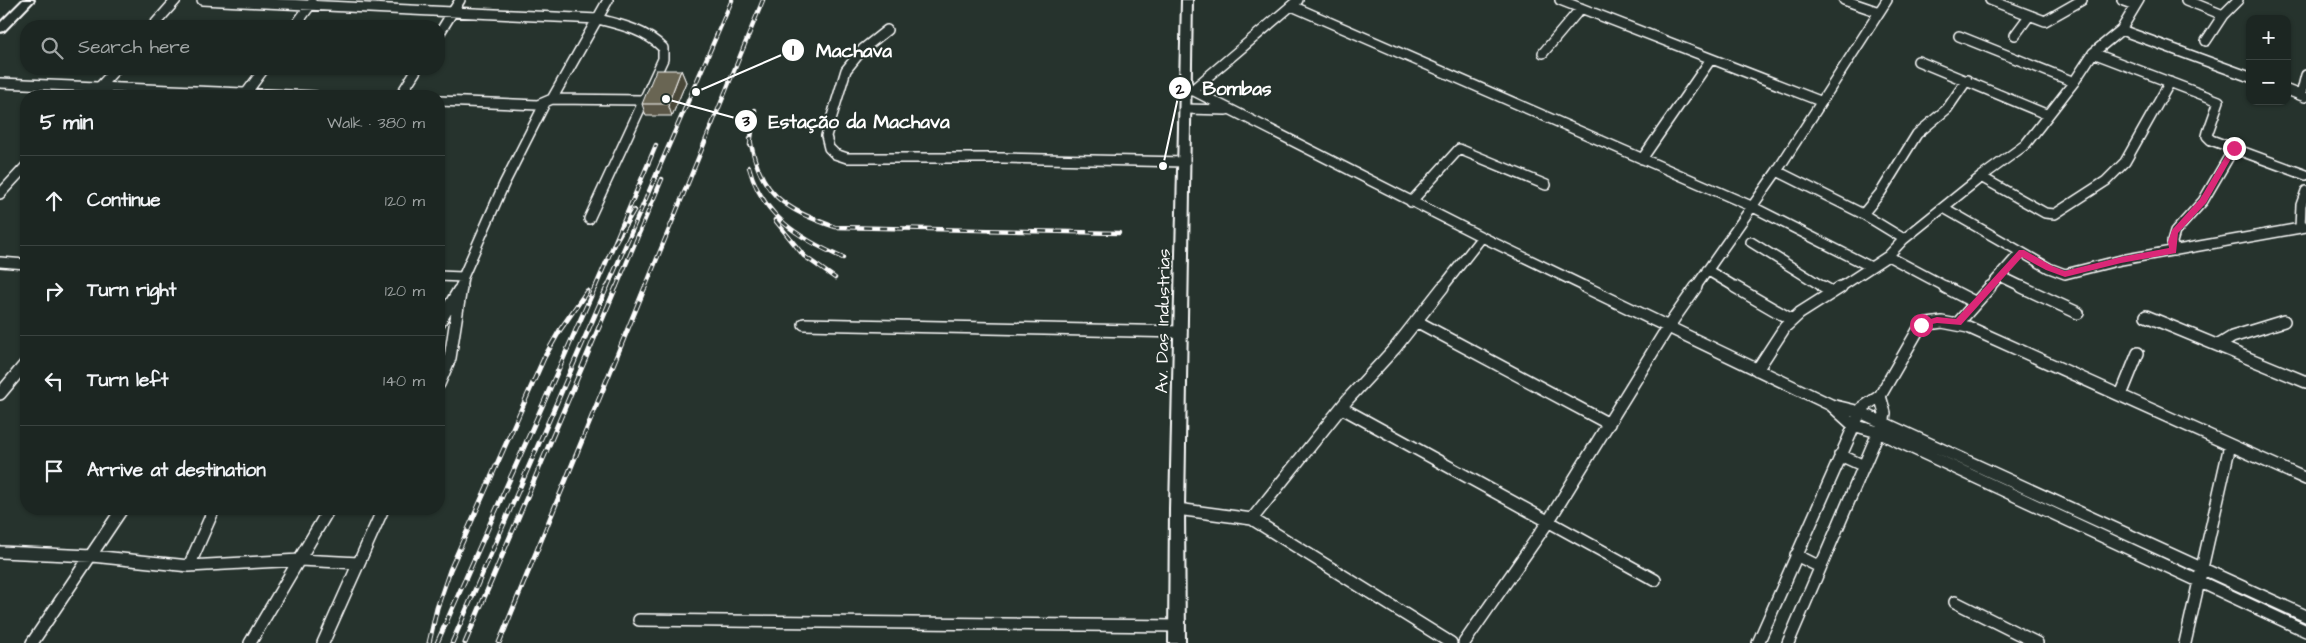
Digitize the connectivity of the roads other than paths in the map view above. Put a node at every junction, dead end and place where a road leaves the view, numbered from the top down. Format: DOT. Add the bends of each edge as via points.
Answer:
graph roads {
  1 [pos="29,0"];
  2 [pos="176,0"];
  3 [pos="202,0"];
  4 [pos="460,0"];
  5 [pos="608,0"];
  6 [pos="1187,0"];
  7 [pos="1560,0"];
  8 [pos="1844,0"];
  9 [pos="1887,0"];
  10 [pos="1990,0"];
  11 [pos="2082,0"];
  12 [pos="2122,0"];
  13 [pos="2186,0"];
  14 [pos="2238,0"];
  15 [pos="312,3"];
  16 [pos="1295,3"];
  17 [pos="2138,3"];
  18 [pos="1582,8"];
  19 [pos="453,10"];
  20 [pos="1879,12"];
  21 [pos="2223,15"];
  22 [pos="2029,16"];
  23 [pos="598,19"];
  24 [pos="158,20"];
  25 [pos="299,20"];
  26 [pos="445,24"];
  27 [pos="0,28"];
  28 [pos="887,30"];
  29 [pos="2121,30"];
  30 [pos="2015,35"];
  31 [pos="1959,36"];
  32 [pos="2206,40"];
  33 [pos="1543,53"];
  34 [pos="2094,53"];
  35 [pos="1711,59"];
  36 [pos="1918,61"];
  37 [pos="110,75"];
  38 [pos="260,75"];
  39 [pos="413,75"];
  40 [pos="2306,75"];
  41 [pos="2246,76"];
  42 [pos="1967,80"];
  43 [pos="2074,82"];
  44 [pos="2170,82"];
  45 [pos="0,83"];
  46 [pos="100,86"];
  47 [pos="1189,89"];
  48 [pos="96,90"];
  49 [pos="164,90"];
  50 [pos="249,90"];
  51 [pos="404,90"];
  52 [pos="2291,92"];
  53 [pos="2303,96"];
  54 [pos="643,100"];
  55 [pos="445,101"];
  56 [pos="549,101"];
  57 [pos="1820,101"];
  58 [pos="1186,109"];
  59 [pos="1230,110"];
  60 [pos="2048,115"];
  61 [pos="2234,148"];
  62 [pos="1642,159"];
  63 [pos="1185,162"];
  64 [pos="1776,171"];
  65 [pos="20,172"];
  66 [pos="2306,175"];
  67 [pos="1981,177"];
  68 [pos="1546,185"];
  69 [pos="2306,191"];
  70 [pos="0,194"];
  71 [pos="1411,202"];
  72 [pos="1751,206"];
  73 [pos="1944,208"];
  74 [pos="1862,214"];
  75 [pos="589,219"];
  76 [pos="2303,227"];
  77 [pos="1482,237"];
  78 [pos="1904,239"];
  79 [pos="1751,242"];
  80 [pos="2174,250"];
  81 [pos="2021,252"];
  82 [pos="1888,256"];
  83 [pos="0,262"];
  84 [pos="20,264"];
  85 [pos="1871,267"];
  86 [pos="1707,270"];
  87 [pos="2000,276"];
  88 [pos="445,277"];
  89 [pos="462,281"];
  90 [pos="1832,292"];
  91 [pos="1976,303"];
  92 [pos="445,312"];
  93 [pos="2078,313"];
  94 [pos="2146,316"];
  95 [pos="1792,320"];
  96 [pos="1416,321"];
  97 [pos="2284,321"];
  98 [pos="1958,323"];
  99 [pos="804,324"];
  100 [pos="1668,326"];
  101 [pos="1181,332"];
  102 [pos="2219,345"];
  103 [pos="2138,353"];
  104 [pos="20,370"];
  105 [pos="445,370"];
  106 [pos="1757,370"];
  107 [pos="2306,382"];
  108 [pos="0,394"];
  109 [pos="2120,395"];
  110 [pos="1880,396"];
  111 [pos="1831,405"];
  112 [pos="1342,408"];
  113 [pos="1860,412"];
  114 [pos="1609,424"];
  115 [pos="1853,425"];
  116 [pos="1880,427"];
  117 [pos="2230,444"];
  118 [pos="1840,455"];
  119 [pos="1864,466"];
  120 [pos="2306,479"];
  121 [pos="1178,509"];
  122 [pos="118,515"];
  123 [pos="214,515"];
  124 [pos="326,515"];
  125 [pos="380,515"];
  126 [pos="1252,519"];
  127 [pos="1548,522"];
  128 [pos="0,552"];
  129 [pos="1796,555"];
  130 [pos="92,556"];
  131 [pos="300,560"];
  132 [pos="359,563"];
  133 [pos="189,566"];
  134 [pos="1820,568"];
  135 [pos="2202,568"];
  136 [pos="1655,580"];
  137 [pos="2200,582"];
  138 [pos="1955,602"];
  139 [pos="2306,616"];
  140 [pos="639,620"];
  141 [pos="1178,626"];
  142 [pos="2306,631"];
  143 [pos="32,643"];
  144 [pos="250,643"];
  145 [pos="323,643"];
  146 [pos="1177,643"];
  147 [pos="1452,643"];
  148 [pos="1464,643"];
  149 [pos="1758,643"];
  150 [pos="1788,643"];
  151 [pos="2037,643"];
  152 [pos="2185,643"];
  1 -- 27 [label="main road"];
  2 -- 24 [label="street"];
  3 -- 15 [label="street"];
  4 -- 19 [label="street"];
  5 -- 23 [label="street"];
  6 -- 47 [label="main road, Av. Das Industrias"];
  7 -- 18 [label="street"];
  8 -- 20 [label="street"];
  9 -- 20 [label="street"];
  10 -- 22 [label="street"];
  11 -- 22 [label="street" via="2046,21"];
  12 -- 17 [label="street"];
  13 -- 21 [label="street"];
  14 -- 21 [label="street"];
  15 -- 19 [label="street"];
  15 -- 25 [label="street"];
  16 -- 47 [label="street"];
  16 -- 62 [label="street"];
  17 -- 29 [label="street"];
  18 -- 33 [label="street"];
  18 -- 35 [label="street"];
  19 -- 23 [label="street"];
  19 -- 26 [label="street"];
  20 -- 57 [label="street"];
  21 -- 32 [label="street"];
  22 -- 30 [label="street"];
  23 -- 54 [label="street" via="639,30 663,48 663,60"];
  23 -- 56 [label="street"];
  28 -- 63 [label="street" via="862,49 846,70 826,136 829,148 835,154 854,158"];
  29 -- 34 [label="street"];
  29 -- 41 [label="street"];
  31 -- 43 [label="street"];
  34 -- 43 [label="street"];
  34 -- 44 [label="street"];
  35 -- 57 [label="street"];
  35 -- 62 [label="street"];
  36 -- 42 [label="street"];
  37 -- 46 [label="street"];
  38 -- 50 [label="street"];
  39 -- 51 [label="street"];
  40 -- 53 [label="street"];
  42 -- 60 [label="street"];
  42 -- 74 [label="street" via="1947,109 1918,134 1881,192"];
  43 -- 60 [label="street"];
  44 -- 61 [label="street" via="2219,100 2207,136"];
  44 -- 67 [label="street" via="2125,162 2106,181 2055,214 2045,213"];
  45 -- 46 [label="street"];
  46 -- 48 [label="street"];
  46 -- 49 [label="street"];
  47 -- 58 [label="main road, Av. Das Industrias"];
  47 -- 59 [label="street"];
  52 -- 53 [label="street"];
  54 -- 56 [label="street"];
  54 -- 75 [label="street"];
  55 -- 56 [label="street" via="529,105"];
  56 -- 89 [label="street" via="504,184"];
  57 -- 64 [label="street"];
  58 -- 59 [label="street"];
  58 -- 63 [label="main road, Av. Das Industrias"];
  59 -- 71 [label="street"];
  60 -- 67 [label="street" via="2025,145"];
  61 -- 66 [label="street"];
  61 -- 80 [label="street" via="2203,201 2175,232"];
  62 -- 72 [label="street"];
  63 -- 101 [label="main road, Av. Das Industrias"];
  64 -- 72 [label="street"];
  64 -- 74 [label="street"];
  65 -- 70 [label="street"];
  67 -- 73 [label="street"];
  68 -- 71 [label="street" via="1459,149"];
  69 -- 76 [label="street" via="2301,205"];
  71 -- 77 [label="street"];
  72 -- 85 [label="street"];
  72 -- 86 [label="street"];
  73 -- 78 [label="street"];
  73 -- 81 [label="street"];
  74 -- 78 [label="street"];
  76 -- 80 [label="street"];
  77 -- 96 [label="street"];
  77 -- 100 [label="street"];
  78 -- 82 [label="street"];
  79 -- 90 [label="street"];
  80 -- 81 [label="street" via="2065,274"];
  81 -- 87 [label="street"];
  82 -- 85 [label="street"];
  82 -- 91 [label="street"];
  83 -- 84 [label="street"];
  85 -- 90 [label="street"];
  86 -- 95 [label="street"];
  86 -- 100 [label="street"];
  87 -- 91 [label="street"];
  87 -- 93 [label="street"];
  88 -- 89 [label="street"];
  89 -- 92 [label="street"];
  89 -- 105 [label="street" via="450,358"];
  90 -- 95 [label="street"];
  91 -- 98 [label="street"];
  94 -- 102 [label="street"];
  95 -- 106 [label="street"];
  96 -- 112 [label="street"];
  96 -- 114 [label="street"];
  97 -- 102 [label="street" via="2232,337"];
  98 -- 109 [label="street"];
  98 -- 110 [label="street" via="1937,320 1921,325"];
  99 -- 101 [label="street"];
  100 -- 106 [label="street"];
  100 -- 114 [label="street"];
  101 -- 121 [label="main road, Av. Das Industrias"];
  102 -- 107 [label="street"];
  103 -- 109 [label="street"];
  104 -- 108 [label="street"];
  106 -- 111 [label="street"];
  109 -- 117 [label="street"];
  110 -- 113 [label="street" via="1864,405"];
  110 -- 116 [label="street" via="1886,413"];
  111 -- 113 [label="street"];
  111 -- 115 [label="street"];
  112 -- 126 [label="street"];
  112 -- 127 [label="street"];
  113 -- 115 [label="street"];
  113 -- 116 [label="street"];
  114 -- 127 [label="street"];
  115 -- 116 [label="street"];
  115 -- 118 [label="street"];
  116 -- 119 [label="street"];
  116 -- 135 [label="street"];
  116 -- 137 [label="street"];
  117 -- 120 [label="street"];
  117 -- 135 [label="street"];
  118 -- 119 [label="street"];
  118 -- 129 [label="street"];
  119 -- 134 [label="street"];
  121 -- 126 [label="street"];
  121 -- 141 [label="main road, Av. Das Industrias"];
  122 -- 130 [label="street"];
  123 -- 133 [label="street"];
  124 -- 131 [label="street"];
  125 -- 132 [label="street"];
  126 -- 147 [label="street"];
  127 -- 136 [label="street"];
  127 -- 148 [label="street"];
  128 -- 130 [label="street"];
  129 -- 134 [label="street"];
  129 -- 149 [label="street"];
  130 -- 133 [label="street"];
  130 -- 143 [label="street"];
  131 -- 132 [label="street"];
  131 -- 133 [label="street"];
  131 -- 144 [label="street"];
  132 -- 145 [label="street"];
  134 -- 150 [label="street"];
  135 -- 137 [label="street"];
  135 -- 139 [label="street"];
  137 -- 142 [label="street"];
  137 -- 152 [label="street"];
  138 -- 151 [label="street"];
  140 -- 141 [label="street"];
  141 -- 146 [label="main road, Av. Das Industrias"];
}
